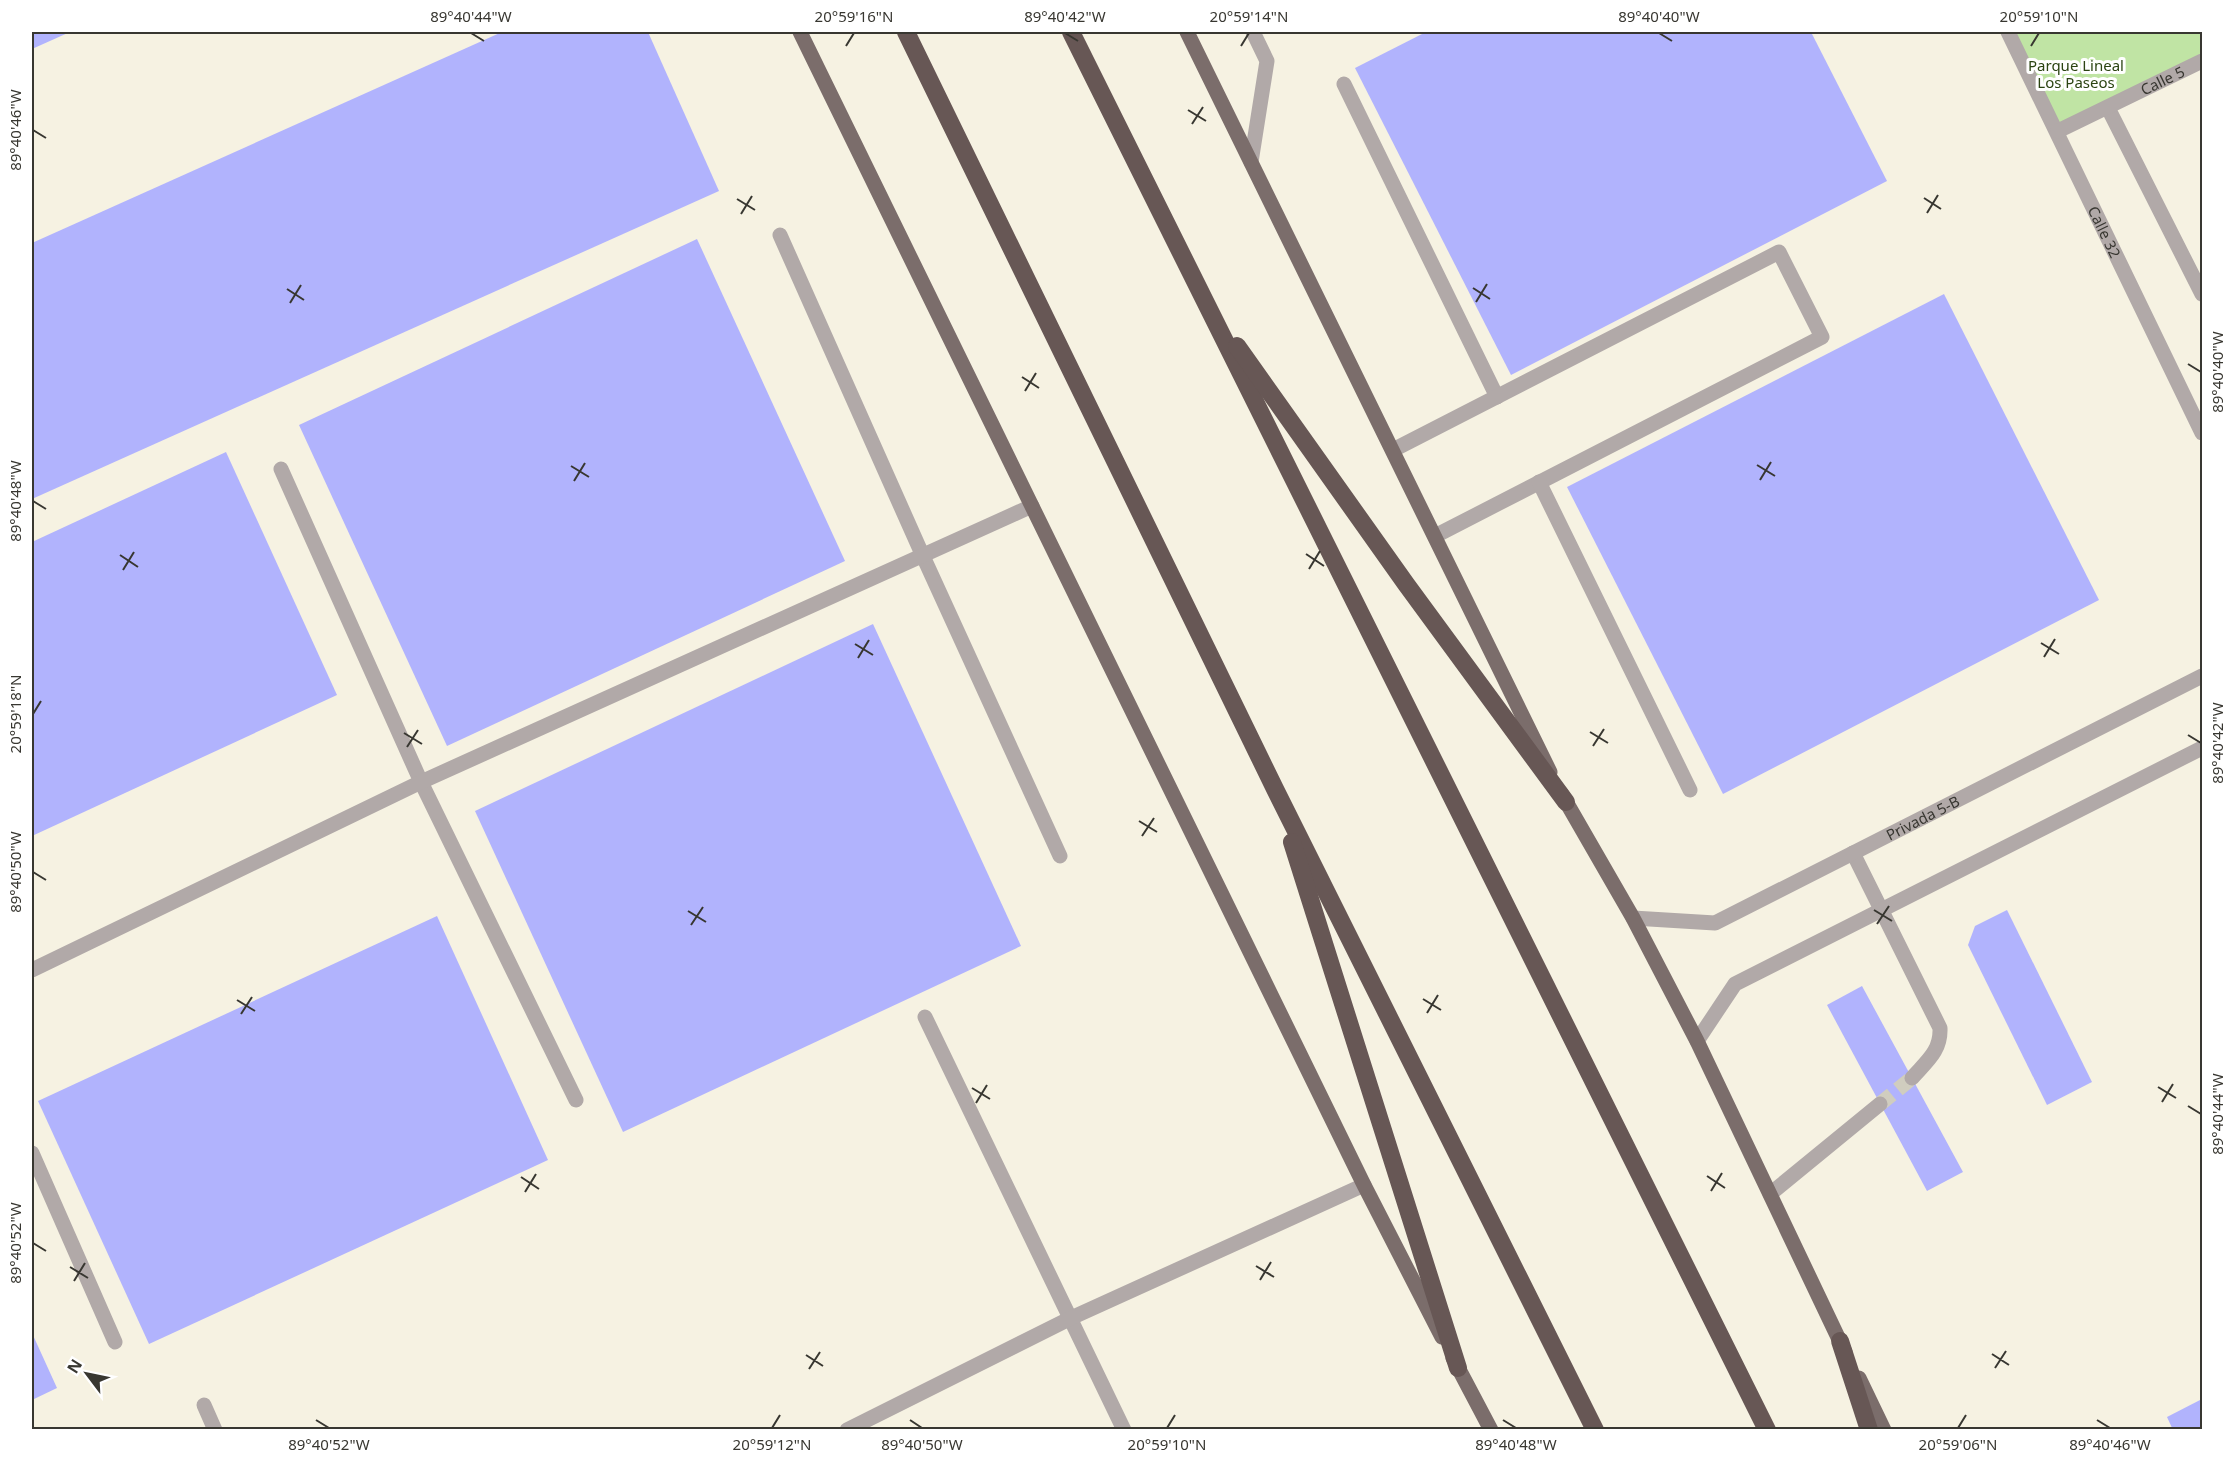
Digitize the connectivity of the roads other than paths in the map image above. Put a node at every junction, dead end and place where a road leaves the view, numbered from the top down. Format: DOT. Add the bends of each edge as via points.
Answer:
graph roads {
  1 [pos="800,32"];
  2 [pos="906,32"];
  3 [pos="1071,32"];
  4 [pos="1187,32"];
  5 [pos="1253,32"];
  6 [pos="2008,32"];
  7 [pos="2202,60"];
  8 [pos="1344,84"];
  9 [pos="2108,108"];
  10 [pos="2058,131"];
  11 [pos="1251,162"];
  12 [pos="780,235"];
  13 [pos="2202,294"];
  14 [pos="1203,298"];
  15 [pos="1497,397"];
  16 [pos="2202,433"];
  17 [pos="1393,450"];
  18 [pos="281,469"];
  19 [pos="1539,482"];
  20 [pos="1032,506"];
  21 [pos="1435,536"];
  22 [pos="922,554"];
  23 [pos="2202,676"];
  24 [pos="2202,748"];
  25 [pos="421,782"];
  26 [pos="1275,789"];
  27 [pos="1690,790"];
  28 [pos="1566,802"];
  29 [pos="1854,853"];
  30 [pos="1060,856"];
  31 [pos="1882,910"];
  32 [pos="1633,918"];
  33 [pos="32,970"];
  34 [pos="925,1017"];
  35 [pos="1697,1041"];
  36 [pos="1912,1078"];
  37 [pos="576,1100"];
  38 [pos="1880,1104"];
  39 [pos="32,1153"];
  40 [pos="1364,1185"];
  41 [pos="1770,1194"];
  42 [pos="1071,1318"];
  43 [pos="1840,1341"];
  44 [pos="115,1342"];
  45 [pos="1458,1368"];
  46 [pos="204,1405"];
  47 [pos="215,1430"];
  48 [pos="848,1430"];
  49 [pos="1124,1430"];
  50 [pos="1491,1430"];
  51 [pos="1595,1430"];
  52 [pos="1767,1430"];
  53 [pos="1869,1430"];
  54 [pos="1884,1430"];
  1 -- 20 [label="main road"];
  2 -- 26 [label="highway"];
  3 -- 14 [label="highway"];
  4 -- 11 [label="main road"];
  5 -- 11 [label="street" via="1267,61"];
  6 -- 10 [label="street, Calle 32"];
  7 -- 9 [label="street, Calle 5"];
  8 -- 15 [label="street"];
  9 -- 10 [label="street, Calle 5"];
  9 -- 13 [label="street"];
  10 -- 16 [label="street, Calle 32"];
  11 -- 17 [label="main road"];
  12 -- 22 [label="street"];
  14 -- 28 [label="highway"];
  14 -- 52 [label="highway"];
  15 -- 17 [label="street"];
  15 -- 19 [label="street" via="1779,252 1822,337"];
  17 -- 21 [label="main road"];
  18 -- 25 [label="street"];
  19 -- 21 [label="street"];
  19 -- 27 [label="street"];
  20 -- 22 [label="street"];
  20 -- 40 [label="main road"];
  21 -- 28 [label="main road"];
  22 -- 25 [label="street"];
  22 -- 30 [label="street"];
  23 -- 29 [label="street, Privada 5-B"];
  24 -- 31 [label="street"];
  25 -- 33 [label="street"];
  25 -- 37 [label="street"];
  26 -- 45 [label="highway"];
  26 -- 51 [label="highway"];
  28 -- 32 [label="main road"];
  29 -- 31 [label="street"];
  29 -- 32 [label="street, Privada 5-B" via="1715,922"];
  31 -- 35 [label="street" via="1735,984"];
  31 -- 36 [label="street" via="1940,1028 1940,1042"];
  32 -- 35 [label="main road"];
  34 -- 42 [label="street"];
  35 -- 41 [label="main road"];
  38 -- 41 [label="street"];
  39 -- 44 [label="street"];
  40 -- 42 [label="street"];
  40 -- 45 [label="main road"];
  41 -- 43 [label="main road"];
  42 -- 48 [label="street"];
  42 -- 49 [label="street"];
  43 -- 53 [label="highway"];
  43 -- 54 [label="main road"];
  45 -- 50 [label="main road"];
  46 -- 47 [label="street"];
}
